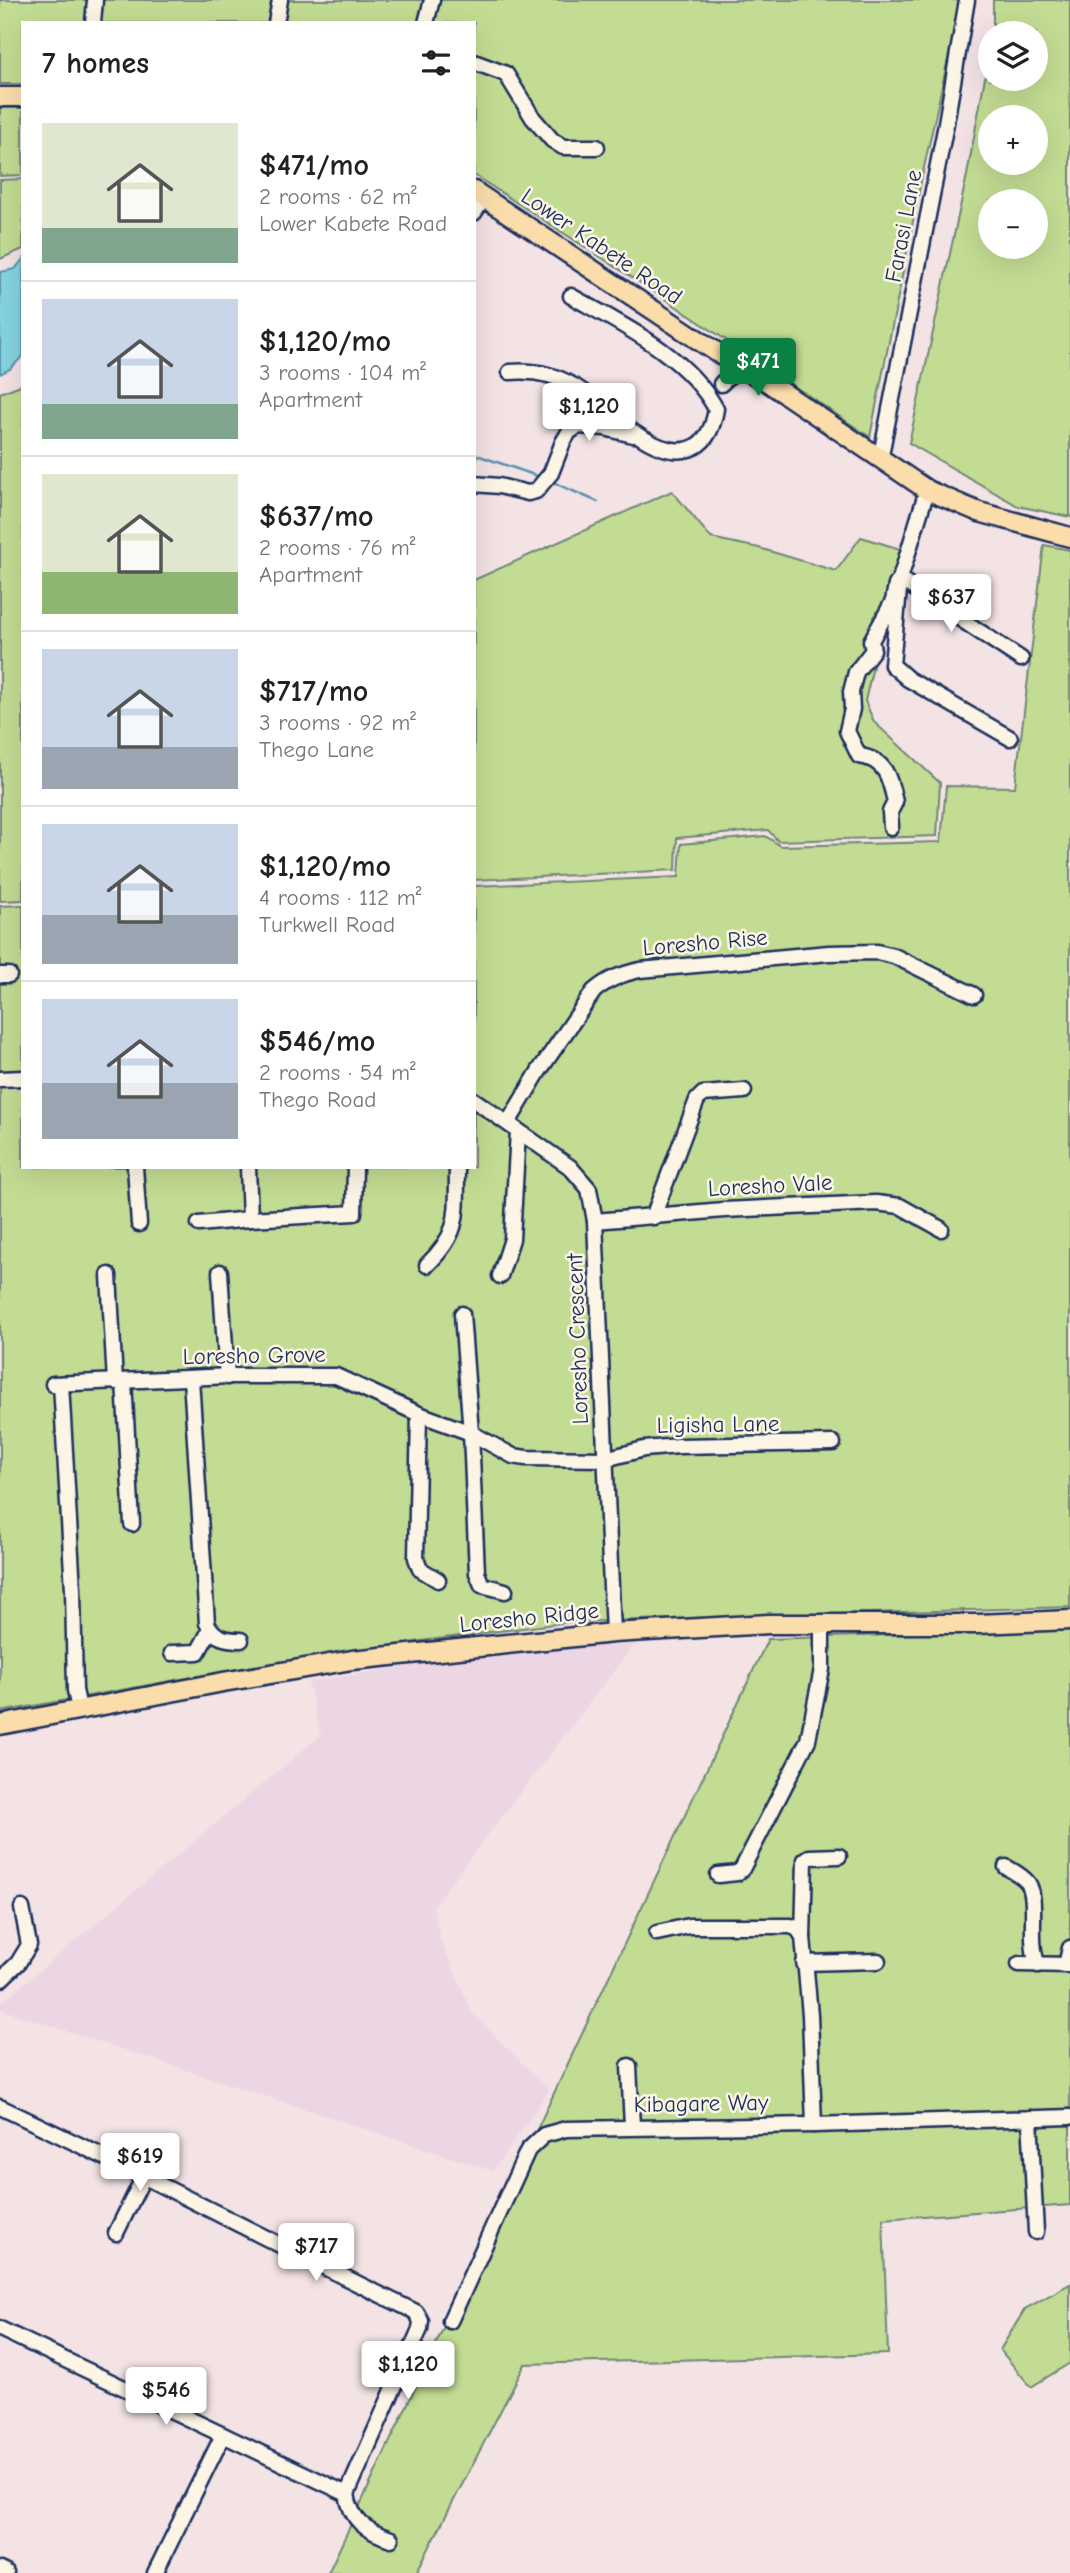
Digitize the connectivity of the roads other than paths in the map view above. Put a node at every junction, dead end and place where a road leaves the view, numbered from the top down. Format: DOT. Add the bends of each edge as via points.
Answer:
graph roads {
  1 [pos="95,0"];
  2 [pos="280,0"];
  3 [pos="432,0"];
  4 [pos="967,0"];
  5 [pos="93,21"];
  6 [pos="275,21"];
  7 [pos="427,21"];
  8 [pos="476,63"];
  9 [pos="0,97"];
  10 [pos="21,97"];
  11 [pos="597,147"];
  12 [pos="479,195"];
  13 [pos="571,296"];
  14 [pos="739,367"];
  15 [pos="510,372"];
  16 [pos="715,390"];
  17 [pos="638,436"];
  18 [pos="880,460"];
  19 [pos="476,484"];
  20 [pos="927,490"];
  21 [pos="1070,537"];
  22 [pos="900,579"];
  23 [pos="1021,659"];
  24 [pos="1010,738"];
  25 [pos="891,827"];
  26 [pos="974,995"];
  27 [pos="21,1078"];
  28 [pos="0,1079"];
  29 [pos="744,1091"];
  30 [pos="476,1101"];
  31 [pos="513,1127"];
  32 [pos="135,1169"];
  33 [pos="248,1169"];
  34 [pos="355,1169"];
  35 [pos="457,1169"];
  36 [pos="653,1217"];
  37 [pos="250,1219"];
  38 [pos="596,1221"];
  39 [pos="139,1224"];
  40 [pos="199,1224"];
  41 [pos="941,1229"];
  42 [pos="427,1265"];
  43 [pos="220,1272"];
  44 [pos="109,1275"];
  45 [pos="500,1276"];
  46 [pos="462,1314"];
  47 [pos="227,1377"];
  48 [pos="191,1379"];
  49 [pos="120,1381"];
  50 [pos="419,1413"];
  51 [pos="471,1433"];
  52 [pos="832,1443"];
  53 [pos="606,1459"];
  54 [pos="132,1524"];
  55 [pos="438,1580"];
  56 [pos="505,1591"];
  57 [pos="1070,1620"];
  58 [pos="822,1625"];
  59 [pos="210,1630"];
  60 [pos="613,1633"];
  61 [pos="242,1640"];
  62 [pos="172,1654"];
  63 [pos="79,1709"];
  64 [pos="0,1725"];
  65 [pos="839,1856"];
  66 [pos="1006,1867"];
  67 [pos="718,1875"];
  68 [pos="22,1908"];
  69 [pos="657,1933"];
  70 [pos="803,1937"];
  71 [pos="1070,1948"];
  72 [pos="878,1961"];
  73 [pos="804,1963"];
  74 [pos="1019,1964"];
  75 [pos="1038,1965"];
  76 [pos="1068,1965"];
  77 [pos="0,1980"];
  78 [pos="629,2066"];
  79 [pos="0,2107"];
  80 [pos="1070,2117"];
  81 [pos="1030,2118"];
  82 [pos="814,2125"];
  83 [pos="632,2126"];
  84 [pos="144,2176"];
  85 [pos="1036,2232"];
  86 [pos="116,2233"];
  87 [pos="450,2321"];
  88 [pos="0,2329"];
  89 [pos="223,2435"];
  90 [pos="347,2494"];
  91 [pos="391,2539"];
  92 [pos="0,2570"];
  93 [pos="6,2573"];
  94 [pos="155,2573"];
  1 -- 5 [label="street"];
  2 -- 6 [label="street"];
  3 -- 7 [label="street"];
  4 -- 18 [label="street, Farasi Lane"];
  8 -- 11 [label="street" via="506,74 552,140 563,147"];
  9 -- 10 [label="main road"];
  12 -- 14 [label="main road, Lower Kabete Road"];
  13 -- 16 [label="street"];
  14 -- 16 [label="street"];
  14 -- 18 [label="main road, Lower Kabete Road"];
  15 -- 17 [label="street" via="528,370 569,382"];
  16 -- 17 [label="street" via="714,422 700,444 679,451"];
  17 -- 19 [label="street" via="578,426 569,432 551,473 536,491"];
  18 -- 20 [label="main road, Lower Kabete Road"];
  20 -- 21 [label="main road, Lower Kabete Road" via="979,512"];
  20 -- 22 [label="street"];
  22 -- 23 [label="street"];
  22 -- 24 [label="street" via="892,665"];
  22 -- 25 [label="street" via="871,640 873,650 856,672 847,731 859,756 884,767 895,802"];
  26 -- 31 [label="street, Loresho Rise" via="877,952 618,975 594,991 539,1071"];
  27 -- 28 [label="street"];
  29 -- 36 [label="street" via="703,1094 697,1100"];
  30 -- 31 [label="street, Loresho Crescent"];
  31 -- 38 [label="street, Loresho Crescent" via="580,1178 589,1189"];
  31 -- 45 [label="street" via="512,1239"];
  32 -- 39 [label="street"];
  33 -- 37 [label="street"];
  34 -- 37 [label="street" via="354,1213"];
  35 -- 42 [label="street" via="452,1236"];
  36 -- 38 [label="street, Loresho Vale"];
  36 -- 41 [label="street, Loresho Vale" via="891,1203"];
  37 -- 40 [label="street"];
  38 -- 53 [label="street, Loresho Crescent"];
  43 -- 47 [label="street"];
  44 -- 49 [label="street"];
  46 -- 51 [label="street"];
  47 -- 48 [label="street, Loresho Grove"];
  47 -- 50 [label="street, Loresho Grove" via="336,1376"];
  48 -- 49 [label="street, Loresho Grove"];
  48 -- 59 [label="street" via="203,1585"];
  49 -- 54 [label="street"];
  49 -- 63 [label="street, Loresho Grove" via="57,1384"];
  50 -- 51 [label="street, Loresho Grove"];
  50 -- 55 [label="street" via="416,1558 420,1569"];
  51 -- 53 [label="street, Loresho Grove" via="513,1457"];
  51 -- 56 [label="street" via="477,1573 482,1586"];
  52 -- 53 [label="street, Ligisha Lane" via="679,1446"];
  53 -- 60 [label="street, Loresho Crescent"];
  57 -- 58 [label="main road, Loresho Ridge"];
  58 -- 60 [label="main road, Loresho Ridge"];
  58 -- 67 [label="street" via="822,1669 808,1740 742,1869"];
  59 -- 61 [label="street" via="221,1638"];
  59 -- 62 [label="street" via="198,1652"];
  60 -- 63 [label="main road, Loresho Ridge" via="352,1660"];
  63 -- 64 [label="main road, Loresho Ridge"];
  65 -- 70 [label="street" via="805,1860"];
  66 -- 75 [label="street" via="1030,1888 1032,1953"];
  68 -- 77 [label="street" via="29,1945"];
  69 -- 70 [label="street" via="689,1926 791,1926"];
  70 -- 73 [label="street"];
  71 -- 76 [label="street"];
  72 -- 73 [label="street"];
  73 -- 82 [label="street"];
  74 -- 75 [label="street"];
  75 -- 76 [label="street"];
  78 -- 83 [label="street"];
  79 -- 84 [label="street"];
  80 -- 81 [label="street, Kibagare Way"];
  81 -- 82 [label="street, Kibagare Way"];
  81 -- 85 [label="street"];
  82 -- 83 [label="street, Kibagare Way"];
  83 -- 87 [label="street, Kibagare Way" via="565,2129 535,2142"];
  84 -- 86 [label="street"];
  84 -- 90 [label="street" via="416,2312 421,2329"];
  88 -- 89 [label="street"];
  89 -- 90 [label="street"];
  89 -- 94 [label="street"];
  90 -- 91 [label="street" via="360,2525"];
  92 -- 93 [label="street"];
}
